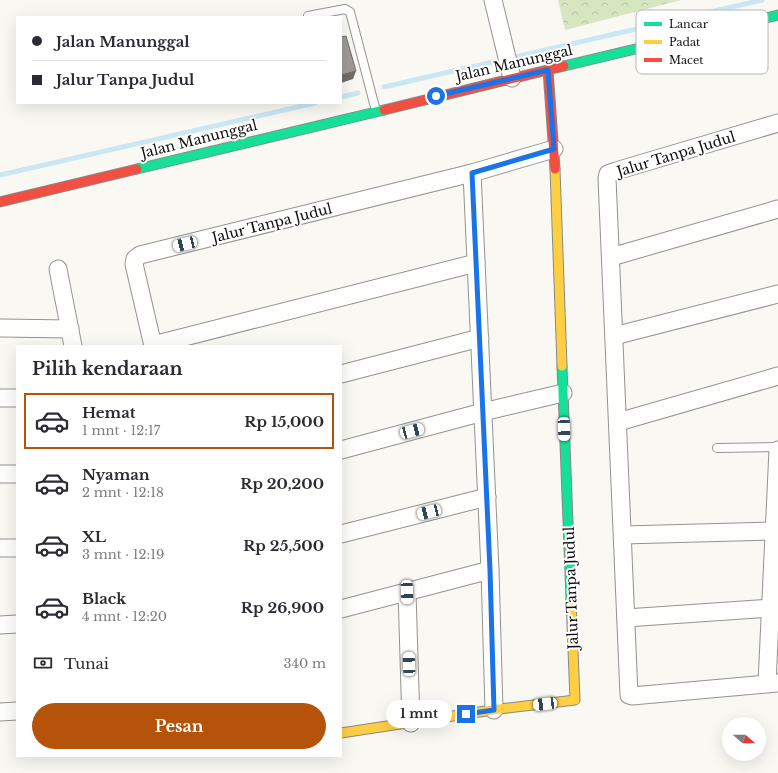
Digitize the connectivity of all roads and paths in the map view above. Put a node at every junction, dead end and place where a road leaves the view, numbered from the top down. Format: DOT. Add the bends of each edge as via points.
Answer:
graph roads {
  1 [pos="493,0"];
  2 [pos="778,15"];
  3 [pos="308,16"];
  4 [pos="768,17"];
  5 [pos="636,49"];
  6 [pos="548,70"];
  7 [pos="512,78"];
  8 [pos="376,111"];
  9 [pos="778,123"];
  10 [pos="554,149"];
  11 [pos="472,173"];
  12 [pos="0,202"];
  13 [pos="778,209"];
  14 [pos="611,257"];
  15 [pos="476,263"];
  16 [pos="58,269"];
  17 [pos="778,294"];
  18 [pos="0,328"];
  19 [pos="70,329"];
  20 [pos="614,336"];
  21 [pos="480,338"];
  22 [pos="73,345"];
  23 [pos="153,345"];
  24 [pos="342,374"];
  25 [pos="778,376"];
  26 [pos="563,393"];
  27 [pos="0,398"];
  28 [pos="16,398"];
  29 [pos="483,412"];
  30 [pos="618,422"];
  31 [pos="778,447"];
  32 [pos="716,448"];
  33 [pos="342,450"];
  34 [pos="778,450"];
  35 [pos="0,474"];
  36 [pos="16,474"];
  37 [pos="487,497"];
  38 [pos="774,530"];
  39 [pos="342,534"];
  40 [pos="623,535"];
  41 [pos="0,548"];
  42 [pos="16,548"];
  43 [pos="490,570"];
  44 [pos="407,592"];
  45 [pos="771,608"];
  46 [pos="342,609"];
  47 [pos="626,618"];
  48 [pos="16,624"];
  49 [pos="0,625"];
  50 [pos="773,683"];
  51 [pos="494,710"];
  52 [pos="16,711"];
  53 [pos="0,712"];
  54 [pos="411,723"];
  55 [pos="342,733"];
  1 -- 7 [label="street"];
  2 -- 4 [label="street, Jalan Manunggal"];
  3 -- 8 [label="lane" via="345,9 350,12"];
  5 -- 6 [label="street, Jalan Manunggal"];
  6 -- 7 [label="street, Jalan Manunggal"];
  6 -- 10 [label="street, Jalur Tanpa Judul"];
  7 -- 8 [label="street, Jalan Manunggal"];
  8 -- 12 [label="street, Jalan Manunggal"];
  9 -- 14 [label="street, Jalur Tanpa Judul" via="608,174"];
  10 -- 11 [label="street, Jalur Tanpa Judul"];
  10 -- 26 [label="street, Jalur Tanpa Judul"];
  11 -- 15 [label="street"];
  11 -- 23 [label="street, Jalur Tanpa Judul" via="140,255 135,258 134,264"];
  13 -- 14 [label="street"];
  14 -- 20 [label="street, Jalur Tanpa Judul"];
  15 -- 21 [label="street"];
  15 -- 23 [label="street, Jalur Tanpa Judul"];
  16 -- 19 [label="street"];
  17 -- 20 [label="street"];
  18 -- 19 [label="street"];
  19 -- 22 [label="street"];
  20 -- 30 [label="street, Jalur Tanpa Judul"];
  21 -- 24 [label="street"];
  21 -- 29 [label="street"];
  25 -- 30 [label="street"];
  26 -- 29 [label="street"];
  26 -- 51 [label="street, Jalur Tanpa Judul" via="575,700"];
  27 -- 28 [label="street"];
  29 -- 33 [label="street"];
  29 -- 37 [label="street"];
  30 -- 40 [label="street, Jalur Tanpa Judul"];
  31 -- 32 [label="lane"];
  34 -- 38 [label="street, Jalur Tanpa Judul"];
  35 -- 36 [label="street"];
  37 -- 39 [label="street"];
  37 -- 43 [label="street"];
  38 -- 40 [label="street"];
  38 -- 45 [label="street, Jalur Tanpa Judul"];
  40 -- 47 [label="street, Jalur Tanpa Judul"];
  41 -- 42 [label="street"];
  43 -- 44 [label="street"];
  43 -- 51 [label="street"];
  44 -- 46 [label="street"];
  44 -- 54 [label="street"];
  45 -- 47 [label="street"];
  45 -- 50 [label="street, Jalur Tanpa Judul"];
  47 -- 50 [label="street, Jalur Tanpa Judul" via="630,696"];
  48 -- 49 [label="street"];
  51 -- 54 [label="street, Jalur Tanpa Judul"];
  52 -- 53 [label="street"];
  54 -- 55 [label="street, Jalur Tanpa Judul"];
}
